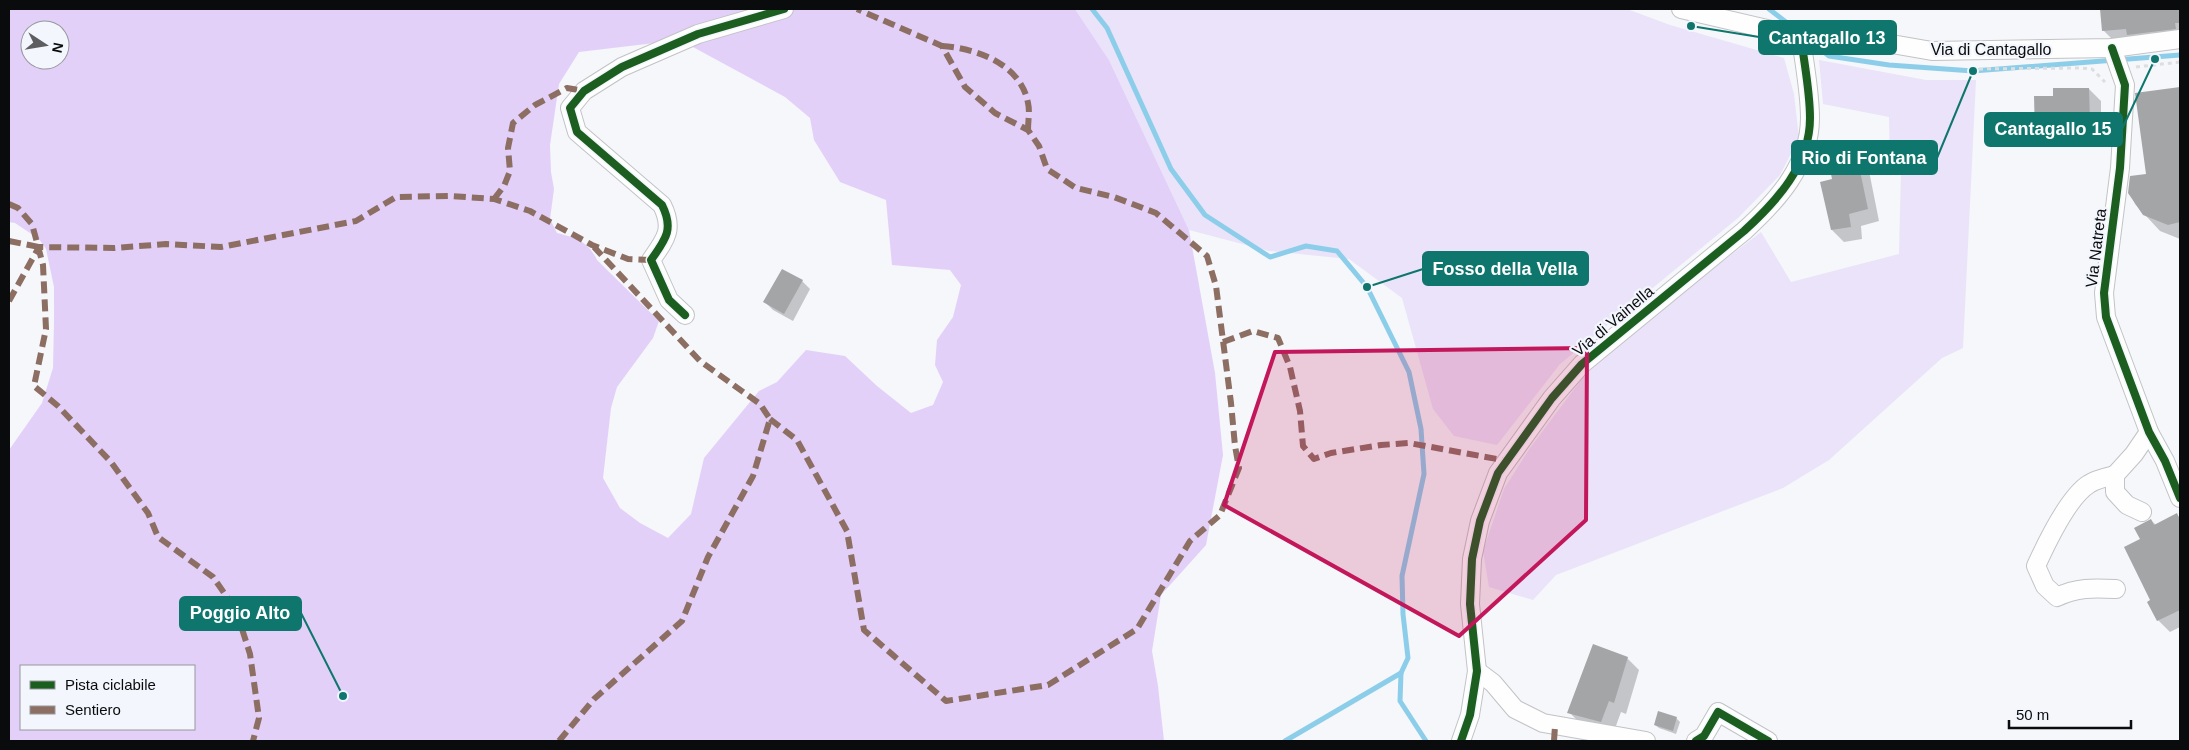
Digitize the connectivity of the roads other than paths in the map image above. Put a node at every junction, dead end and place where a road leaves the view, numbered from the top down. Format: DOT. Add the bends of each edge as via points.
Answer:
graph roads {
  1 [pos="784,9"];
  2 [pos="1681,9"];
  3 [pos="1801,37"];
  4 [pos="2180,39"];
  5 [pos="2113,48"];
  6 [pos="685,315"];
  7 [pos="2149,432"];
  8 [pos="2115,474"];
  9 [pos="2180,498"];
  10 [pos="2142,512"];
  11 [pos="2116,589"];
  12 [pos="1476,671"];
  13 [pos="1461,741"];
  14 [pos="1646,741"];
  15 [pos="1696,741"];
  16 [pos="1768,741"];
  1 -- 6 [label="street" via="698,34 622,67 584,91 570,108 577,132 662,205 669,229 651,260 670,300"];
  2 -- 3 [label="street, Via di Cantagallo"];
  3 -- 5 [label="street, Via di Cantagallo" via="1846,36 1932,51"];
  3 -- 12 [label="street, Via di Vainella" via="1810,118 1806,151 1794,176 1770,208 1751,225 1582,364 1552,398 1498,473 1480,521 1472,559 1470,604"];
  4 -- 5 [label="street, Via di Cantagallo"];
  5 -- 7 [label="street, Via Natreta" via="2125,94 2120,168 2104,293 2106,317"];
  7 -- 8 [label="street"];
  7 -- 9 [label="street, Via Natreta"];
  8 -- 10 [label="street" via="2115,492 2127,505"];
  8 -- 11 [label="street" via="2088,484 2067,508 2036,566 2045,586 2057,597 2070,590 2090,587"];
  12 -- 13 [label="street, Via di Vainella" via="1470,715"];
  12 -- 14 [label="street" via="1494,683 1515,709 1543,723"];
  15 -- 16 [label="street" via="1704,736 1718,712"];
}
